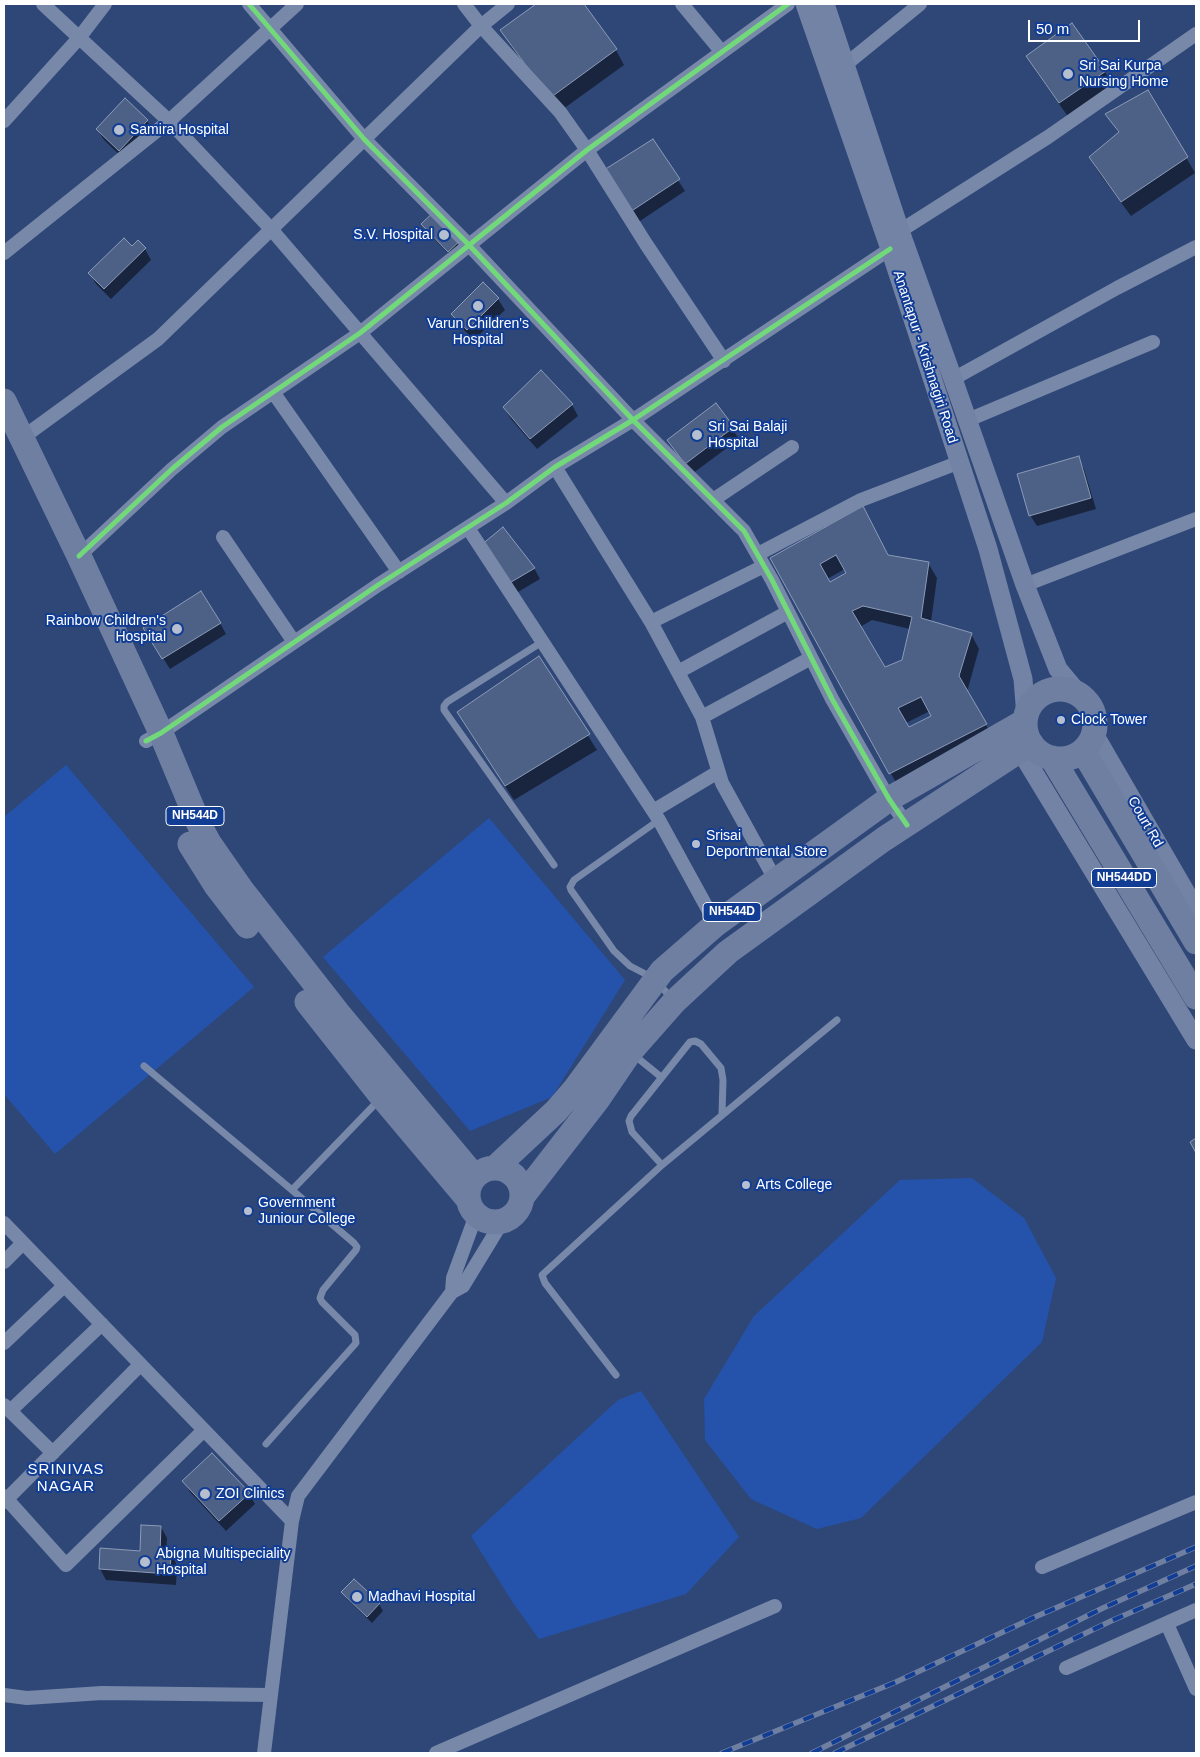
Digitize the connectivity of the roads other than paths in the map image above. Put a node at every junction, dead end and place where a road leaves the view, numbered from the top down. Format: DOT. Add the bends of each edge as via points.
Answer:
graph roads {
  1 [pos="43,4"];
  2 [pos="105,4"];
  3 [pos="249,4"];
  4 [pos="297,4"];
  5 [pos="464,4"];
  6 [pos="508,4"];
  7 [pos="682,4"];
  8 [pos="788,4"];
  9 [pos="806,4"];
  10 [pos="825,4"];
  11 [pos="920,4"];
  12 [pos="481,26"];
  13 [pos="270,28"];
  14 [pos="1196,34"];
  15 [pos="79,38"];
  16 [pos="721,51"];
  17 [pos="845,65"];
  18 [pos="4,121"];
  19 [pos="169,121"];
  20 [pos="364,139"];
  21 [pos="586,150"];
  22 [pos="271,229"];
  23 [pos="900,231"];
  24 [pos="468,245"];
  25 [pos="1196,248"];
  26 [pos="890,249"];
  27 [pos="4,253"];
  28 [pos="360,333"];
  29 [pos="1153,342"];
  30 [pos="724,361"];
  31 [pos="954,379"];
  32 [pos="273,392"];
  33 [pos="4,401"];
  34 [pos="633,420"];
  35 [pos="968,420"];
  36 [pos="13,437"];
  37 [pos="792,447"];
  38 [pos="960,462"];
  39 [pos="555,467"];
  40 [pos="713,500"];
  41 [pos="506,503"];
  42 [pos="1196,519"];
  43 [pos="468,528"];
  44 [pos="223,537"];
  45 [pos="79,556"];
  46 [pos="761,560"];
  47 [pos="399,572"];
  48 [pos="1024,586"];
  49 [pos="788,612"];
  50 [pos="651,622"];
  51 [pos="294,642"];
  52 [pos="542,642"];
  53 [pos="811,658"];
  54 [pos="678,672"];
  55 [pos="1078,693"];
  56 [pos="702,717"];
  57 [pos="1026,732"];
  58 [pos="154,737"];
  59 [pos="1089,742"];
  60 [pos="1052,758"];
  61 [pos="718,772"];
  62 [pos="889,799"];
  63 [pos="656,816"];
  64 [pos="907,825"];
  65 [pos="554,865"];
  66 [pos="776,881"];
  67 [pos="1196,910"];
  68 [pos="716,924"];
  69 [pos="1196,942"];
  70 [pos="655,979"];
  71 [pos="1196,997"];
  72 [pos="675,1001"];
  73 [pos="836,1020"];
  74 [pos="1196,1040"];
  75 [pos="621,1045"];
  76 [pos="144,1066"];
  77 [pos="661,1077"];
  78 [pos="382,1097"];
  79 [pos="722,1114"];
  80 [pos="662,1165"];
  81 [pos="478,1189"];
  82 [pos="292,1190"];
  83 [pos="522,1197"];
  84 [pos="502,1222"];
  85 [pos="4,1223"];
  86 [pos="23,1243"];
  87 [pos="4,1262"];
  88 [pos="64,1286"];
  89 [pos="452,1292"];
  90 [pos="102,1324"];
  91 [pos="4,1343"];
  92 [pos="140,1365"];
  93 [pos="616,1375"];
  94 [pos="7,1408"];
  95 [pos="204,1430"];
  96 [pos="266,1444"];
  97 [pos="53,1453"];
  98 [pos="5,1499"];
  99 [pos="1196,1502"];
  100 [pos="292,1521"];
  101 [pos="1042,1568"];
  102 [pos="775,1606"];
  103 [pos="1196,1610"];
  104 [pos="1167,1624"];
  105 [pos="1066,1668"];
  106 [pos="1196,1689"];
  107 [pos="271,1695"];
  108 [pos="4,1696"];
  109 [pos="264,1753"];
  110 [pos="436,1753"];
  1 -- 15 [label="street"];
  2 -- 15 [label="street"];
  3 -- 13 [label="street"];
  4 -- 13 [label="street"];
  5 -- 12 [label="street"];
  6 -- 12 [label="street"];
  7 -- 16 [label="street"];
  8 -- 16 [label="street"];
  9 -- 26 [label="main road, Anantapur - Krishnagiri Road"];
  10 -- 17 [label="main road, Anantapur - Krishnagiri Road"];
  11 -- 17 [label="street"];
  12 -- 20 [label="street"];
  12 -- 21 [label="street" via="560,112"];
  13 -- 19 [label="street"];
  13 -- 20 [label="street"];
  14 -- 23 [label="street" via="1048,137"];
  15 -- 18 [label="street"];
  15 -- 19 [label="street"];
  16 -- 21 [label="street"];
  17 -- 23 [label="main road, Anantapur - Krishnagiri Road"];
  19 -- 22 [label="street"];
  19 -- 27 [label="street"];
  20 -- 22 [label="street"];
  20 -- 24 [label="street"];
  21 -- 24 [label="street"];
  21 -- 30 [label="street"];
  22 -- 28 [label="street"];
  22 -- 36 [label="street" via="158,339"];
  23 -- 31 [label="main road, Anantapur - Krishnagiri Road"];
  24 -- 28 [label="street"];
  24 -- 34 [label="street"];
  25 -- 31 [label="street"];
  26 -- 30 [label="street"];
  26 -- 38 [label="main road, Anantapur - Krishnagiri Road"];
  28 -- 32 [label="street"];
  28 -- 41 [label="street"];
  29 -- 35 [label="street"];
  30 -- 34 [label="street"];
  31 -- 35 [label="main road, Anantapur - Krishnagiri Road"];
  32 -- 45 [label="street" via="222,427 172,469"];
  32 -- 47 [label="street"];
  33 -- 36 [label="highway, NH544D"];
  34 -- 39 [label="street"];
  34 -- 40 [label="street"];
  35 -- 48 [label="main road, Anantapur - Krishnagiri Road"];
  36 -- 45 [label="highway, NH544D"];
  36 -- 58 [label="highway, NH544D" via="36,502"];
  37 -- 40 [label="street"];
  38 -- 46 [label="street" via="861,500"];
  38 -- 57 [label="main road, Anantapur - Krishnagiri Road" via="988,549 1023,679"];
  39 -- 41 [label="street"];
  39 -- 50 [label="street"];
  40 -- 46 [label="street" via="744,531"];
  41 -- 43 [label="street"];
  42 -- 48 [label="street"];
  43 -- 47 [label="street"];
  43 -- 52 [label="street"];
  44 -- 51 [label="street"];
  45 -- 58 [label="highway, NH544D"];
  46 -- 49 [label="street"];
  46 -- 50 [label="street"];
  47 -- 51 [label="street"];
  48 -- 55 [label="main road, Anantapur - Krishnagiri Road" via="1058,669"];
  49 -- 53 [label="street"];
  49 -- 54 [label="street"];
  50 -- 54 [label="street"];
  51 -- 58 [label="street"];
  52 -- 63 [label="street"];
  52 -- 65 [label="lane" via="447,702 444,710"];
  53 -- 56 [label="street"];
  53 -- 62 [label="street"];
  54 -- 56 [label="street"];
  55 -- 57 [label="highway, NH544D" via="1057,689 1037,697 1030,706"];
  55 -- 59 [label="highway, Anantapur - Krishnagiri Road" via="1094,711 1096,723"];
  56 -- 61 [label="street"];
  57 -- 60 [label="highway" via="1042,754"];
  57 -- 62 [label="highway, NH544D"];
  57 -- 64 [label="highway, NH544D"];
  57 -- 74 [label="main road"];
  58 -- 78 [label="highway, NH544D" via="182,827 217,888"];
  58 -- 81 [label="highway, NH544D" via="222,863"];
  59 -- 60 [label="highway" via="1068,758"];
  59 -- 67 [label="main road, Court Rd"];
  59 -- 69 [label="highway, NH544DD"];
  60 -- 71 [label="highway, NH544DD"];
  61 -- 63 [label="street"];
  61 -- 66 [label="street"];
  62 -- 64 [label="street"];
  62 -- 66 [label="highway, NH544D"];
  63 -- 68 [label="street"];
  63 -- 70 [label="lane" via="574,880 570,887 614,950 630,966"];
  64 -- 72 [label="highway, NH544D" via="728,952"];
  66 -- 68 [label="highway, NH544D"];
  68 -- 70 [label="highway, NH544D"];
  70 -- 72 [label="lane"];
  70 -- 75 [label="highway, NH544D"];
  72 -- 75 [label="highway, NH544D"];
  73 -- 79 [label="lane"];
  75 -- 77 [label="lane"];
  75 -- 81 [label="highway, NH544D"];
  75 -- 83 [label="highway, NH544D" via="598,1099"];
  76 -- 82 [label="lane"];
  77 -- 79 [label="lane" via="690,1042 701,1044 721,1068"];
  77 -- 80 [label="lane" via="629,1121 632,1132"];
  78 -- 81 [label="highway, NH544D"];
  78 -- 82 [label="lane"];
  79 -- 80 [label="lane"];
  80 -- 93 [label="lane" via="542,1275"];
  81 -- 83 [label="highway, NH544D" via="504,1169 518,1180"];
  81 -- 84 [label="highway" via="484,1220"];
  81 -- 89 [label="street" via="452,1278"];
  82 -- 96 [label="lane" via="356,1245 356,1250 320,1298 357,1339"];
  83 -- 84 [label="highway, NH544D" via="516,1212"];
  84 -- 89 [label="street" via="463,1286"];
  85 -- 86 [label="street"];
  86 -- 87 [label="street"];
  86 -- 88 [label="street"];
  88 -- 90 [label="street"];
  88 -- 91 [label="street"];
  89 -- 100 [label="street" via="298,1496"];
  90 -- 92 [label="street"];
  90 -- 94 [label="street"];
  92 -- 95 [label="street"];
  92 -- 97 [label="street"];
  94 -- 97 [label="street"];
  95 -- 98 [label="street" via="66,1565"];
  95 -- 100 [label="street"];
  97 -- 98 [label="street"];
  99 -- 101 [label="street"];
  100 -- 107 [label="street"];
  102 -- 110 [label="street"];
  103 -- 104 [label="street"];
  104 -- 105 [label="street"];
  104 -- 106 [label="street"];
  107 -- 108 [label="street" via="102,1693 27,1698"];
  107 -- 109 [label="street"];
}
